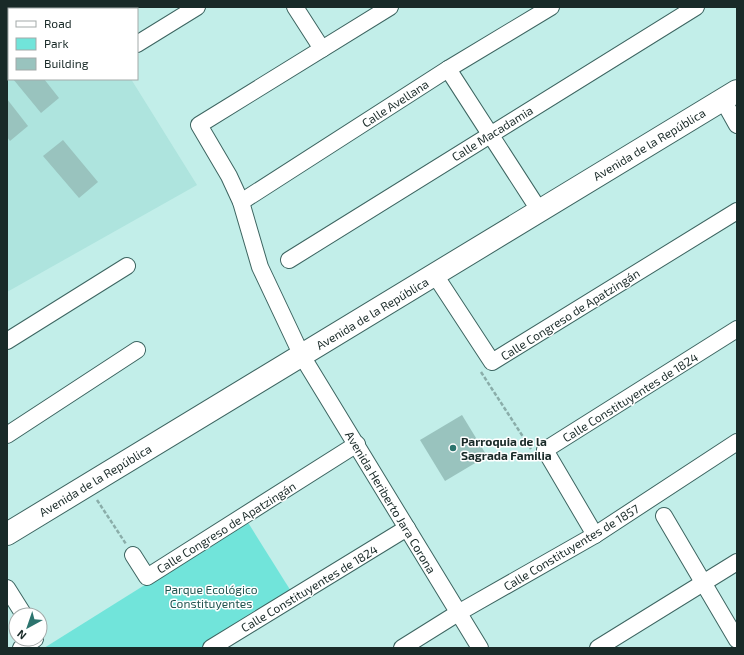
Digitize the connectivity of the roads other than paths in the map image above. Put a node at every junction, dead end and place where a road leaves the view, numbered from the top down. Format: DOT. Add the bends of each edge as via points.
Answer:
graph roads {
  1 [pos="197,7"];
  2 [pos="295,7"];
  3 [pos="390,7"];
  4 [pos="550,7"];
  5 [pos="696,7"];
  6 [pos="138,43"];
  7 [pos="322,49"];
  8 [pos="448,70"];
  9 [pos="730,96"];
  10 [pos="737,125"];
  11 [pos="490,134"];
  12 [pos="241,202"];
  13 [pos="539,210"];
  14 [pos="737,211"];
  15 [pos="289,260"];
  16 [pos="127,266"];
  17 [pos="435,275"];
  18 [pos="737,330"];
  19 [pos="7,341"];
  20 [pos="137,350"];
  21 [pos="302,356"];
  22 [pos="7,435"];
  23 [pos="737,442"];
  24 [pos="357,444"];
  25 [pos="664,516"];
  26 [pos="407,528"];
  27 [pos="7,534"];
  28 [pos="595,535"];
  29 [pos="133,555"];
  30 [pos="737,562"];
  31 [pos="703,583"];
  32 [pos="7,588"];
  33 [pos="19,607"];
  34 [pos="458,613"];
  35 [pos="737,640"];
  36 [pos="211,648"];
  37 [pos="402,648"];
  38 [pos="480,648"];
  39 [pos="598,648"];
  1 -- 6 [label="street"];
  2 -- 7 [label="street"];
  3 -- 7 [label="street"];
  4 -- 8 [label="street, Calle Avellana"];
  5 -- 11 [label="street, Calle Macadamia"];
  7 -- 12 [label="street, Avenida Heriberto Jara Corona" via="199,125"];
  8 -- 11 [label="street"];
  8 -- 12 [label="street, Calle Avellana"];
  9 -- 10 [label="street"];
  9 -- 13 [label="main road, Avenida de la República"];
  11 -- 13 [label="street"];
  11 -- 15 [label="street, Calle Macadamia"];
  12 -- 21 [label="street, Avenida Heriberto Jara Corona" via="260,267"];
  13 -- 17 [label="main road, Avenida de la República"];
  14 -- 17 [label="street, Calle Congreso de Apatzingán" via="492,362"];
  16 -- 19 [label="street"];
  17 -- 21 [label="main road, Avenida de la República"];
  18 -- 28 [label="street, Calle Constituyentes de 1824" via="545,450"];
  20 -- 22 [label="street"];
  21 -- 24 [label="street, Avenida Heriberto Jara Corona"];
  21 -- 27 [label="main road, Avenida de la República"];
  23 -- 28 [label="street, Calle Constituyentes de 1857"];
  24 -- 26 [label="street, Avenida Heriberto Jara Corona"];
  24 -- 29 [label="street, Calle Congreso de Apatzingán" via="147,577"];
  25 -- 31 [label="street"];
  26 -- 34 [label="street, Avenida Heriberto Jara Corona"];
  26 -- 36 [label="street, Calle Constituyentes de 1824"];
  28 -- 34 [label="street, Calle Constituyentes de 1857"];
  30 -- 31 [label="street"];
  31 -- 35 [label="street"];
  31 -- 39 [label="street"];
  32 -- 33 [label="street"];
  34 -- 37 [label="street, Calle Constituyentes de 1857"];
  34 -- 38 [label="street, Avenida Heriberto Jara Corona"];
}
